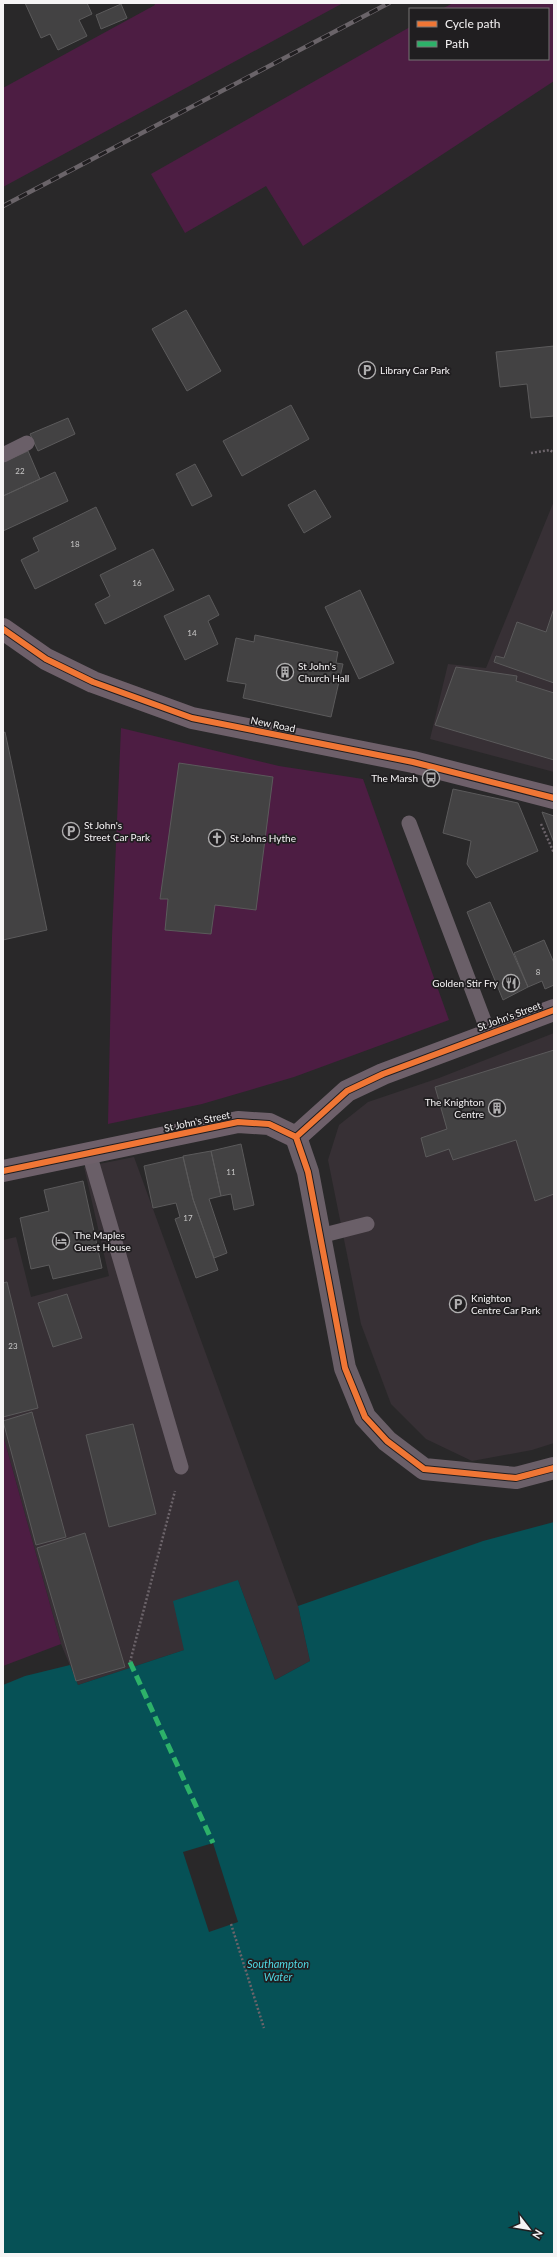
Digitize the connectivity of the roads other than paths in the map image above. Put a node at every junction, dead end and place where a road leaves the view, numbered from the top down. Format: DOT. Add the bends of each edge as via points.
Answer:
graph roads {
  1 [pos="27,443"];
  2 [pos="3,455"];
  3 [pos="3,628"];
  4 [pos="554,798"];
  5 [pos="409,823"];
  6 [pos="554,1010"];
  7 [pos="489,1034"];
  8 [pos="296,1137"];
  9 [pos="89,1153"];
  10 [pos="3,1171"];
  11 [pos="367,1224"];
  12 [pos="320,1236"];
  13 [pos="181,1467"];
  14 [pos="554,1468"];
  1 -- 2 [label="lane"];
  3 -- 4 [label="street, New Road" via="46,659 93,682 192,718 413,762"];
  5 -- 7 [label="lane"];
  6 -- 7 [label="street, St John's Street"];
  7 -- 8 [label="street, St John's Street" via="383,1074 347,1091"];
  8 -- 9 [label="street, St John's Street" via="269,1124 238,1122"];
  8 -- 12 [label="street" via="308,1172"];
  9 -- 10 [label="street, St John's Street"];
  9 -- 13 [label="lane"];
  11 -- 12 [label="lane"];
  12 -- 14 [label="street" via="345,1368 365,1417 387,1440 424,1469 516,1478"];
}
